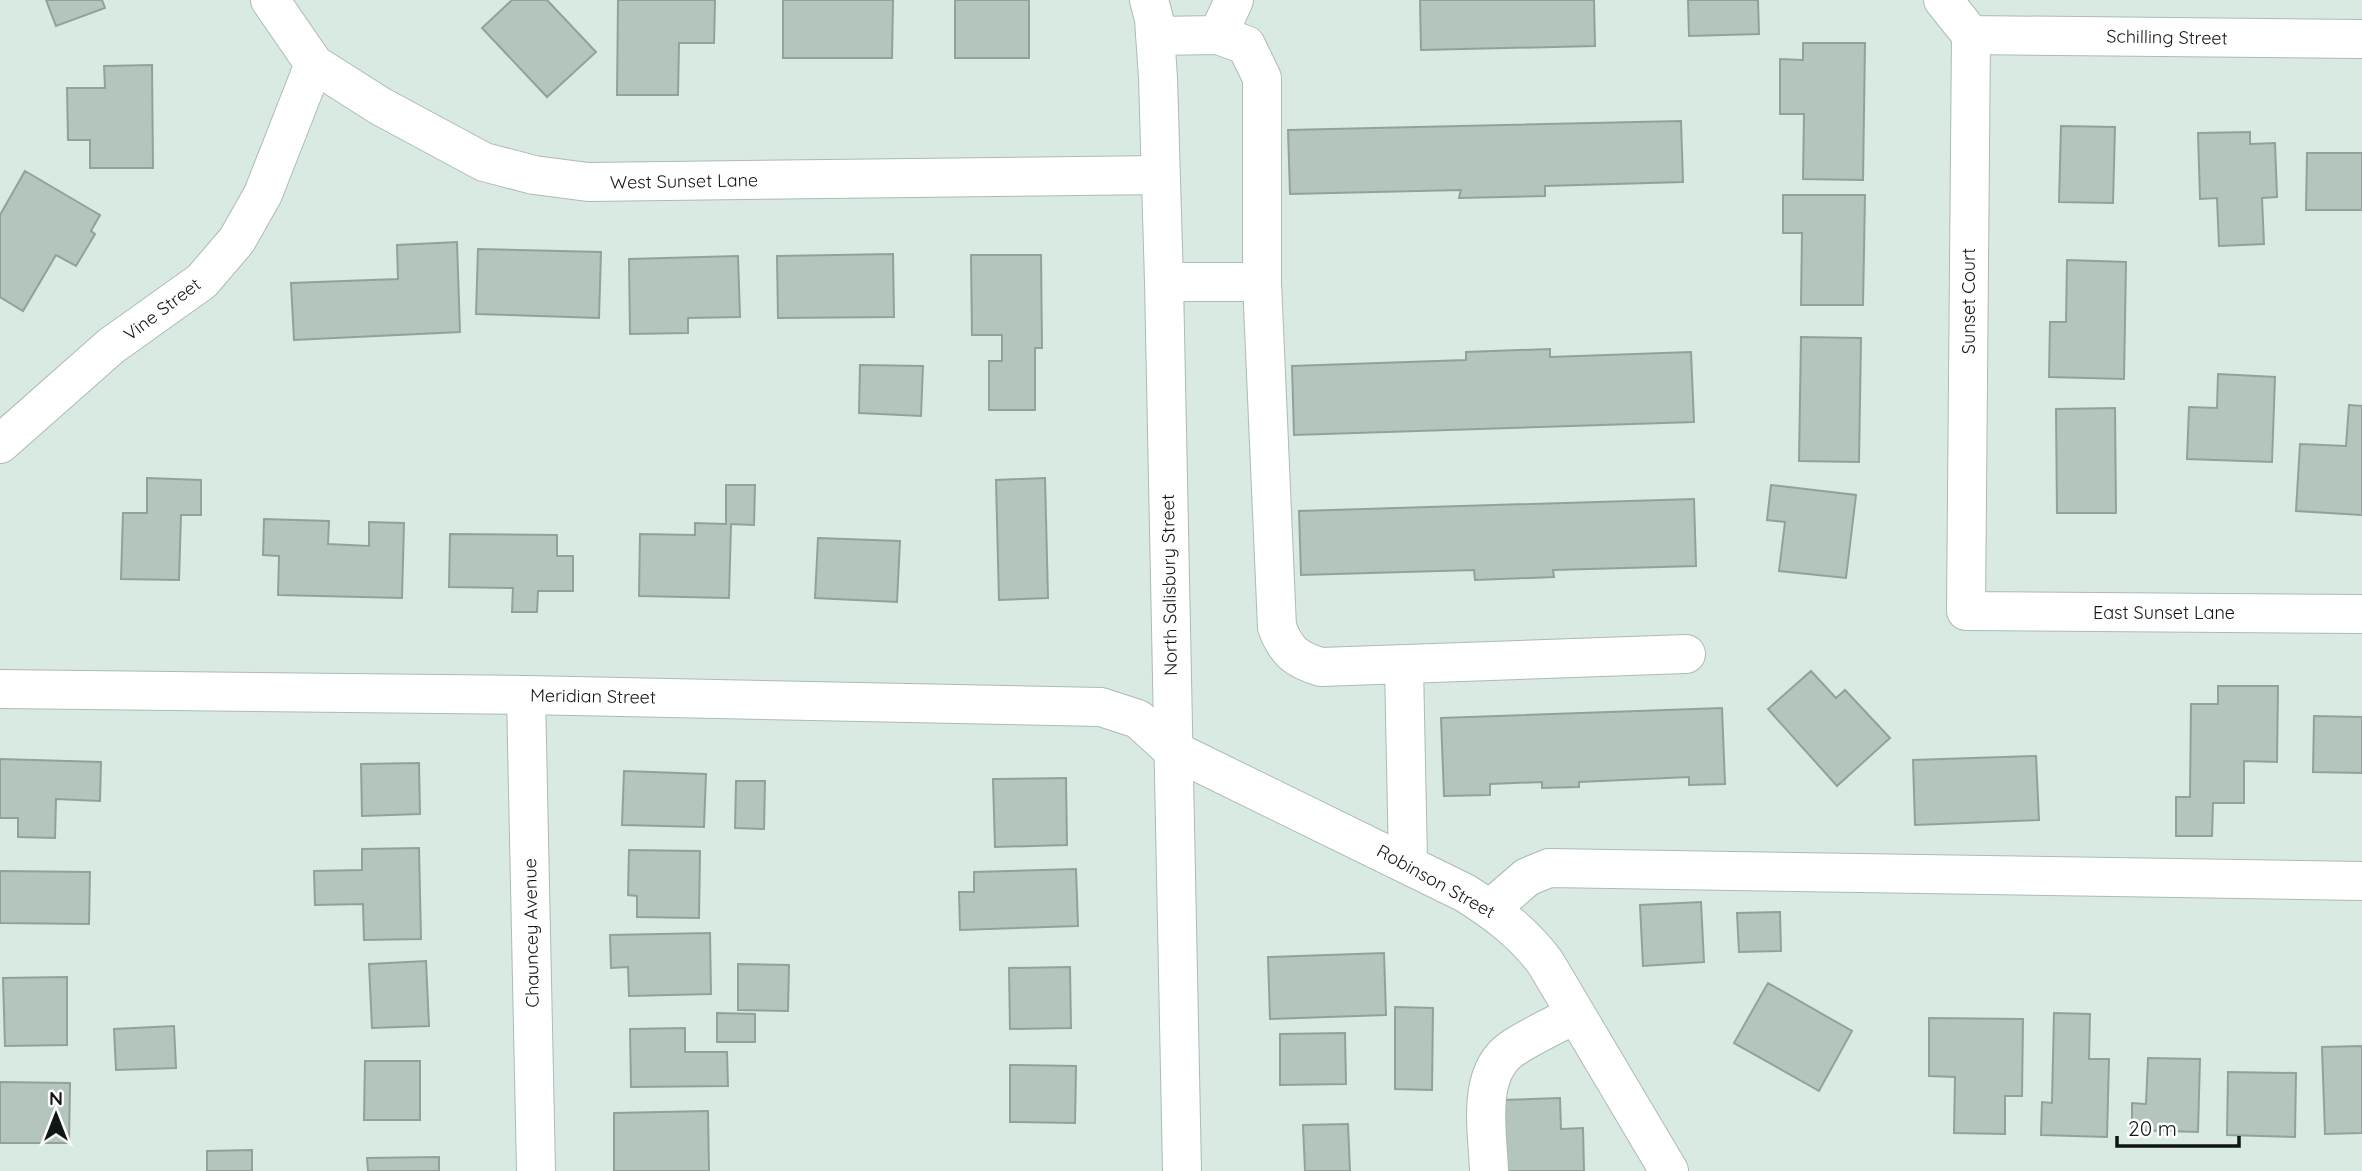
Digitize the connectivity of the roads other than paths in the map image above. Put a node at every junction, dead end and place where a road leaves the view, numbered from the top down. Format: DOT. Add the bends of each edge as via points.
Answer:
graph roads {
  1 [pos="270,0"];
  2 [pos="1234,0"];
  3 [pos="1943,0"];
  4 [pos="1152,18"];
  5 [pos="1218,35"];
  6 [pos="1971,35"];
  7 [pos="2362,39"];
  8 [pos="314,64"];
  9 [pos="1160,175"];
  10 [pos="1164,282"];
  11 [pos="1262,282"];
  12 [pos="0,444"];
  13 [pos="1966,611"];
  14 [pos="2362,614"];
  15 [pos="1686,654"];
  16 [pos="1405,664"];
  17 [pos="0,688"];
  18 [pos="526,695"];
  19 [pos="1171,749"];
  20 [pos="1408,863"];
  21 [pos="2362,881"];
  22 [pos="1490,909"];
  23 [pos="1576,1014"];
  24 [pos="536,1171"];
  25 [pos="1182,1171"];
  26 [pos="1489,1171"];
  27 [pos="1669,1171"];
  1 -- 8 [label="street, West Sunset Lane"];
  2 -- 5 [label="street"];
  3 -- 6 [label="street"];
  4 -- 5 [label="street"];
  4 -- 9 [label="street, North Salisbury Street"];
  5 -- 11 [label="street" via="1246,45 1262,78"];
  6 -- 7 [label="street, Schilling Street"];
  6 -- 13 [label="street, Sunset Court"];
  8 -- 9 [label="street, West Sunset Lane" via="484,162 534,175 602,181"];
  8 -- 12 [label="street, Vine Street" via="263,194 237,240 202,281 111,346"];
  9 -- 10 [label="street, North Salisbury Street"];
  10 -- 11 [label="street"];
  10 -- 19 [label="street, North Salisbury Street"];
  11 -- 16 [label="street" via="1278,627 1284,645 1299,661 1321,667"];
  13 -- 14 [label="street, East Sunset Lane"];
  15 -- 16 [label="street"];
  16 -- 20 [label="street"];
  17 -- 18 [label="street, Meridian Street"];
  18 -- 19 [label="street, Meridian Street" via="1101,707 1138,719"];
  18 -- 24 [label="street, Chauncey Avenue"];
  19 -- 20 [label="street, Robinson Street"];
  19 -- 25 [label="street, North Salisbury Street"];
  20 -- 22 [label="street, Robinson Street"];
  21 -- 22 [label="street" via="1549,868 1527,877"];
  22 -- 23 [label="street, Robinson Street" via="1524,935"];
  23 -- 26 [label="street" via="1511,1049 1495,1067 1487,1095"];
  23 -- 27 [label="street, Robinson Street"];
}
